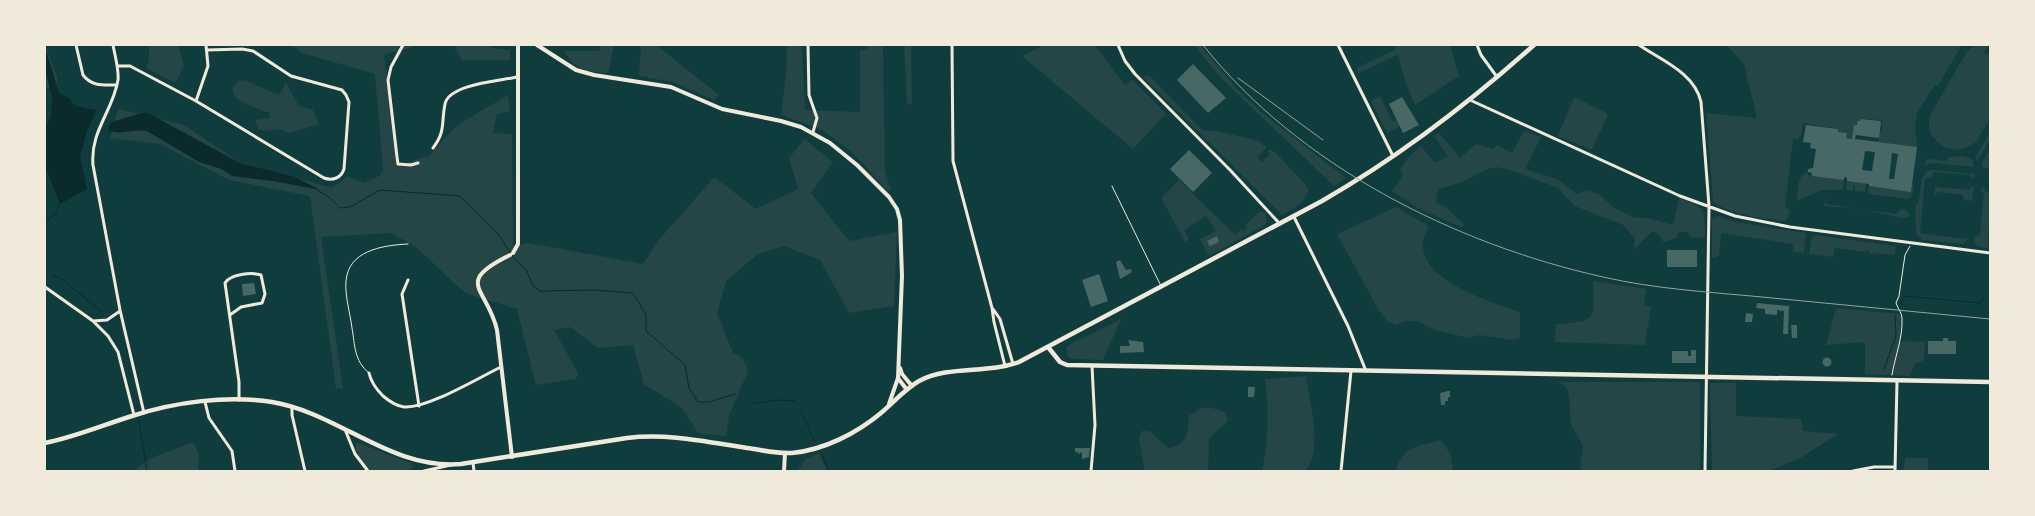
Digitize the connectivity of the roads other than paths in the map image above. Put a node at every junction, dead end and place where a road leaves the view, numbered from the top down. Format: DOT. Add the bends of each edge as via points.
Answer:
graph roads {
  1 [pos="76,45"];
  2 [pos="113,45"];
  3 [pos="206,45"];
  4 [pos="403,45"];
  5 [pos="518,45"];
  6 [pos="537,45"];
  7 [pos="808,45"];
  8 [pos="952,45"];
  9 [pos="1118,45"];
  10 [pos="1338,45"];
  11 [pos="1477,45"];
  12 [pos="1534,45"];
  13 [pos="1638,45"];
  14 [pos="207,50"];
  15 [pos="117,66"];
  16 [pos="518,77"];
  17 [pos="1497,78"];
  18 [pos="117,85"];
  19 [pos="1470,100"];
  20 [pos="196,101"];
  21 [pos="813,132"];
  22 [pos="434,148"];
  23 [pos="1393,156"];
  24 [pos="418,164"];
  25 [pos="1112,186"];
  26 [pos="1709,206"];
  27 [pos="1294,217"];
  28 [pos="1280,224"];
  29 [pos="408,244"];
  30 [pos="1990,253"];
  31 [pos="408,280"];
  32 [pos="45,286"];
  33 [pos="1161,286"];
  34 [pos="992,308"];
  35 [pos="120,310"];
  36 [pos="230,315"];
  37 [pos="93,321"];
  38 [pos="1048,348"];
  39 [pos="898,361"];
  40 [pos="1014,364"];
  41 [pos="1005,366"];
  42 [pos="1092,366"];
  43 [pos="501,368"];
  44 [pos="1351,371"];
  45 [pos="1366,372"];
  46 [pos="369,373"];
  47 [pos="1705,377"];
  48 [pos="898,378"];
  49 [pos="1895,380"];
  50 [pos="1990,382"];
  51 [pos="912,386"];
  52 [pos="907,390"];
  53 [pos="239,400"];
  54 [pos="205,402"];
  55 [pos="420,406"];
  56 [pos="292,407"];
  57 [pos="888,407"];
  58 [pos="144,413"];
  59 [pos="134,415"];
  60 [pos="346,432"];
  61 [pos="45,443"];
  62 [pos="786,453"];
  63 [pos="512,457"];
  64 [pos="473,463"];
  65 [pos="451,465"];
  66 [pos="1895,469"];
  67 [pos="235,471"];
  68 [pos="305,471"];
  69 [pos="368,471"];
  70 [pos="424,471"];
  71 [pos="474,471"];
  72 [pos="784,471"];
  73 [pos="1091,471"];
  74 [pos="1341,471"];
  75 [pos="1705,471"];
  76 [pos="1853,471"];
  1 -- 18 [label="street" via="86,79 94,84"];
  2 -- 15 [label="street"];
  3 -- 14 [label="street"];
  4 -- 24 [label="street" via="388,80 398,164"];
  5 -- 16 [label="street"];
  6 -- 21 [label="street" via="576,70 671,87 722,109 781,121"];
  7 -- 21 [label="street" via="809,95 818,121"];
  8 -- 34 [label="street" via="953,162"];
  9 -- 28 [label="street" via="1135,74"];
  10 -- 23 [label="street"];
  11 -- 17 [label="street"];
  12 -- 17 [label="main road"];
  13 -- 26 [label="street" via="1691,80 1699,94"];
  14 -- 20 [label="street" via="208,70"];
  14 -- 20 [label="street" via="253,51 291,76 342,90 349,100 343,172 335,179 324,178"];
  15 -- 18 [label="street"];
  15 -- 20 [label="street" via="130,66"];
  16 -- 22 [label="street" via="461,89 450,95 445,104 442,134"];
  16 -- 43 [label="street" via="518,244 512,254 486,268 477,280 496,323"];
  17 -- 19 [label="main road"];
  18 -- 35 [label="street" via="95,136 92,158"];
  19 -- 23 [label="main road"];
  19 -- 26 [label="street" via="1680,196"];
  21 -- 39 [label="street" via="857,165 888,197 898,213 902,254"];
  23 -- 27 [label="main road" via="1359,180"];
  25 -- 33 [label="lane"];
  26 -- 30 [label="street" via="1744,219"];
  26 -- 47 [label="street"];
  27 -- 28 [label="main road"];
  27 -- 45 [label="street" via="1348,326"];
  28 -- 33 [label="main road"];
  29 -- 46 [label="lane" via="369,252 354,262 346,275 356,355 361,367"];
  31 -- 55 [label="street" via="402,294"];
  32 -- 37 [label="street"];
  33 -- 38 [label="main road"];
  34 -- 40 [label="street" via="1000,319"];
  34 -- 41 [label="street"];
  35 -- 37 [label="street" via="107,320"];
  35 -- 58 [label="street"];
  36 -- 36 [label="street" via="241,307 262,303 265,294 261,275 226,280"];
  36 -- 53 [label="street"];
  37 -- 59 [label="street" via="118,352"];
  38 -- 40 [label="main road"];
  38 -- 42 [label="main road" via="1064,365"];
  39 -- 48 [label="street"];
  39 -- 51 [label="street" via="902,374"];
  40 -- 41 [label="main road"];
  41 -- 51 [label="main road" via="936,375"];
  42 -- 44 [label="main road"];
  42 -- 73 [label="street" via="1095,425"];
  43 -- 55 [label="street"];
  43 -- 63 [label="street"];
  44 -- 45 [label="main road"];
  44 -- 74 [label="street"];
  45 -- 47 [label="main road"];
  46 -- 55 [label="street" via="371,381 388,400 403,406"];
  47 -- 49 [label="main road"];
  47 -- 75 [label="street"];
  48 -- 52 [label="street"];
  48 -- 57 [label="street"];
  49 -- 50 [label="main road"];
  49 -- 66 [label="street"];
  51 -- 52 [label="main road"];
  52 -- 57 [label="main road"];
  53 -- 54 [label="main road"];
  53 -- 56 [label="main road"];
  54 -- 58 [label="main road"];
  54 -- 67 [label="street" via="210,418 232,451"];
  56 -- 60 [label="main road"];
  56 -- 68 [label="street"];
  57 -- 62 [label="main road" via="840,439 808,450"];
  58 -- 59 [label="main road"];
  59 -- 61 [label="main road"];
  60 -- 65 [label="main road" via="403,456"];
  60 -- 69 [label="street" via="355,454"];
  62 -- 63 [label="main road" via="652,436"];
  62 -- 72 [label="street"];
  63 -- 64 [label="main road"];
  64 -- 65 [label="main road"];
  64 -- 71 [label="street"];
  65 -- 70 [label="street"];
  66 -- 76 [label="street" via="1874,467"];
}
